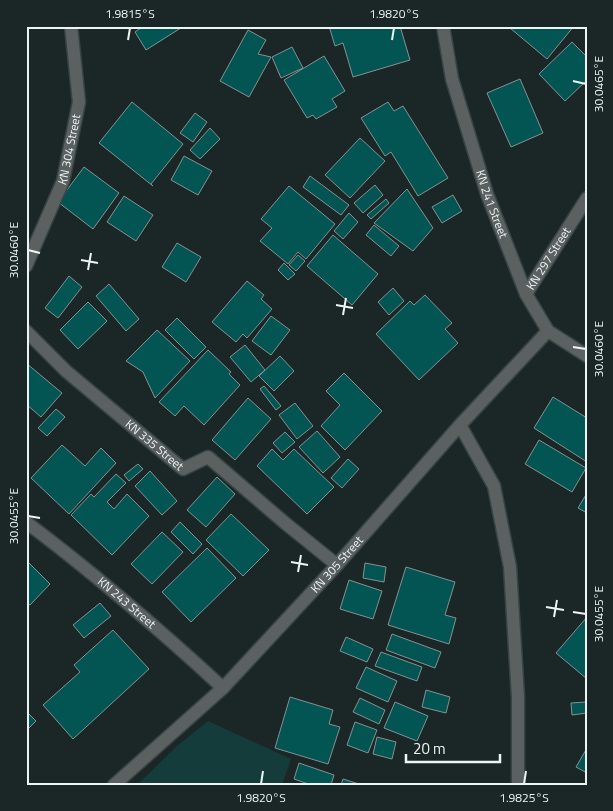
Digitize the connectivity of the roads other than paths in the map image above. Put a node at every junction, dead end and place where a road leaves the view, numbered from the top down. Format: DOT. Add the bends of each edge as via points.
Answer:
graph roads {
  1 [pos="71,26"];
  2 [pos="443,26"];
  3 [pos="587,198"];
  4 [pos="26,266"];
  5 [pos="526,294"];
  6 [pos="26,331"];
  7 [pos="548,331"];
  8 [pos="587,356"];
  9 [pos="460,425"];
  10 [pos="26,522"];
  11 [pos="337,565"];
  12 [pos="223,688"];
  13 [pos="114,785"];
  14 [pos="518,785"];
  1 -- 4 [label="street, KN 304 Street" via="80,102 63,181"];
  2 -- 5 [label="street, KN 241 Street" via="452,79 487,194"];
  3 -- 5 [label="street, KN 297 Street"];
  5 -- 7 [label="street, KN 241 Street"];
  6 -- 11 [label="street, KN 335 Street" via="66,371 183,469 208,457"];
  7 -- 8 [label="street, KN 241 Street"];
  7 -- 9 [label="street, KN 305 Street"];
  9 -- 11 [label="street, KN 305 Street"];
  9 -- 14 [label="street" via="494,486 510,567 518,696"];
  10 -- 12 [label="street, KN 243 Street" via="90,571"];
  11 -- 12 [label="street, KN 305 Street"];
  12 -- 13 [label="street, KN 305 Street"];
}
